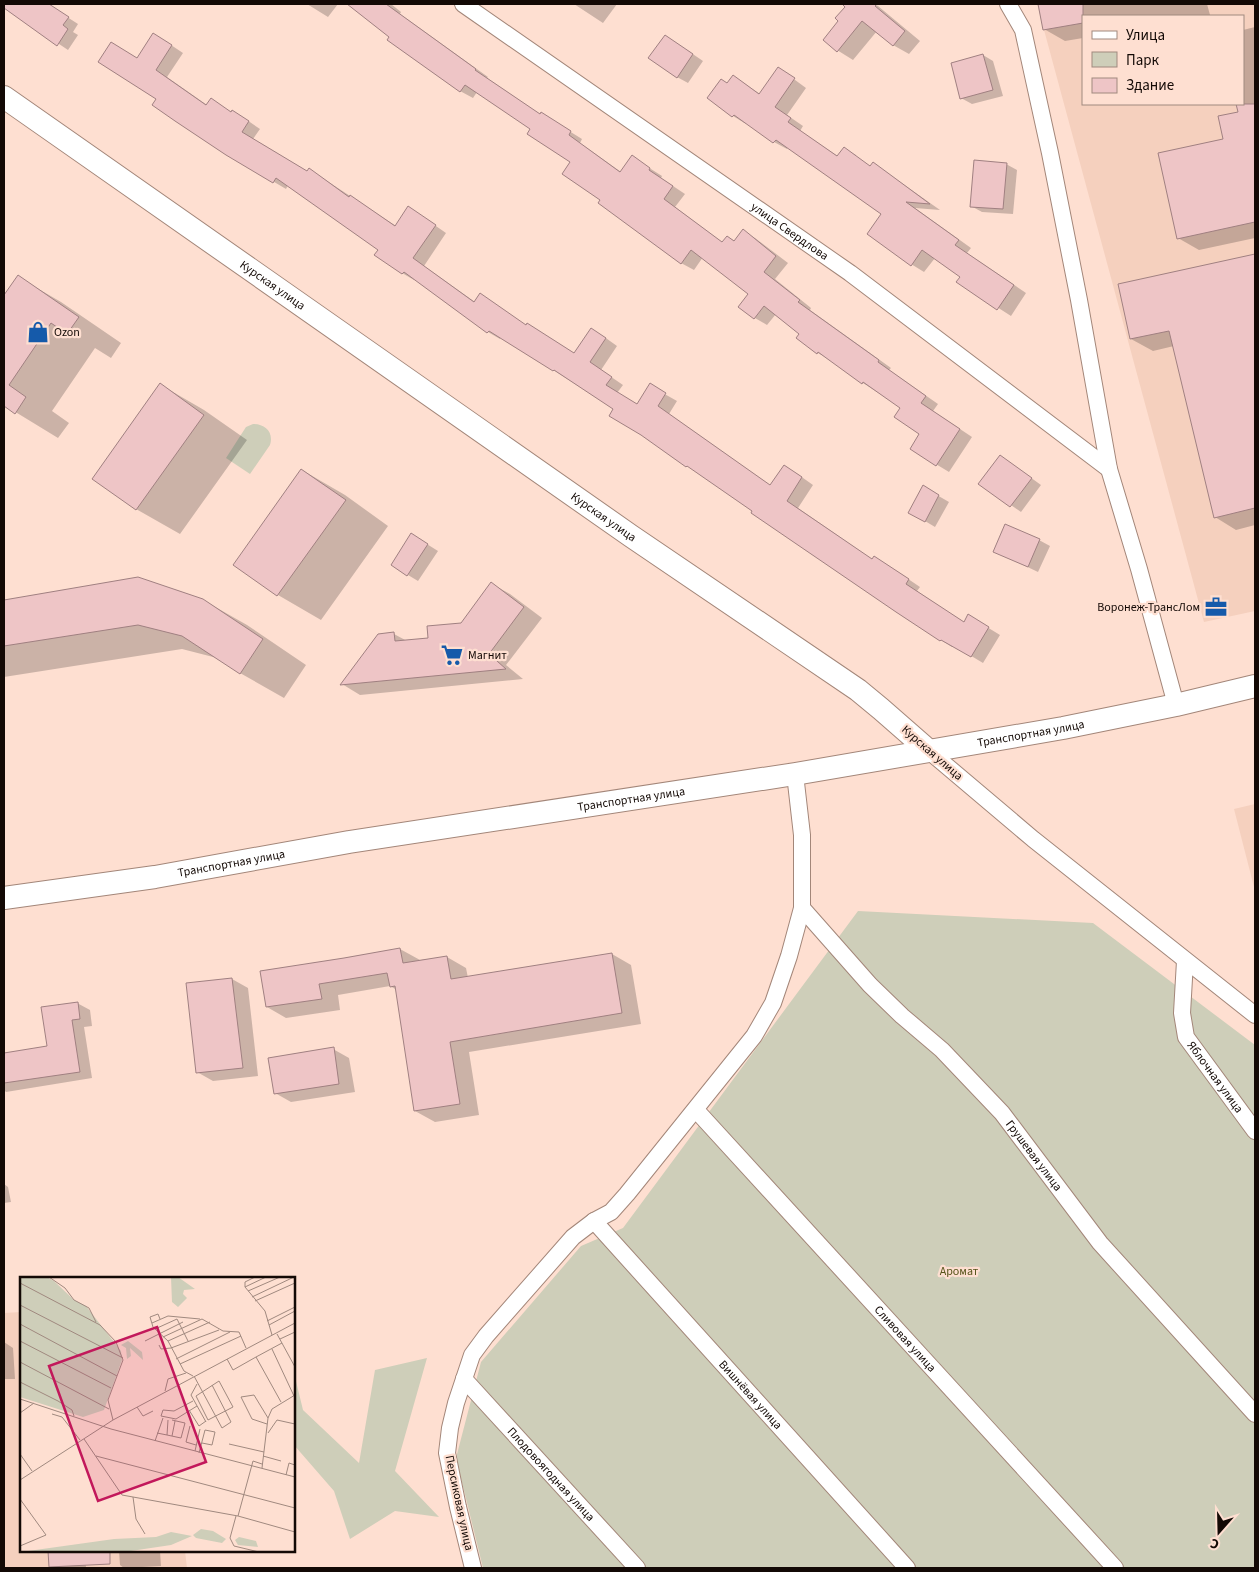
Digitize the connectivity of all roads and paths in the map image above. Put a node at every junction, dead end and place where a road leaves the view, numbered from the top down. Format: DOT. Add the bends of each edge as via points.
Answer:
graph roads {
  1 [pos="463,4"];
  2 [pos="1008,4"];
  3 [pos="4,97"];
  4 [pos="1109,469"];
  5 [pos="1255,686"];
  6 [pos="1176,705"];
  7 [pos="928,751"];
  8 [pos="794,774"];
  9 [pos="4,898"];
  10 [pos="802,908"];
  11 [pos="1185,961"];
  12 [pos="1255,1015"];
  13 [pos="696,1110"];
  14 [pos="1255,1130"];
  15 [pos="594,1222"];
  16 [pos="464,1380"];
  17 [pos="1255,1414"];
  18 [pos="473,1568"];
  19 [pos="637,1568"];
  20 [pos="907,1568"];
  21 [pos="1115,1568"];
  1 -- 4 [label="street, улица Свердлова" via="850,272"];
  2 -- 4 [label="street" via="1023,30 1050,153"];
  3 -- 7 [label="main road, Курская улица" via="631,536 858,690"];
  4 -- 6 [label="street"];
  5 -- 6 [label="main road, Транспортная улица"];
  6 -- 7 [label="main road, Транспортная улица"];
  7 -- 8 [label="main road, Транспортная улица"];
  7 -- 11 [label="street, Курская улица"];
  8 -- 9 [label="main road, Транспортная улица" via="349,842 155,877"];
  8 -- 10 [label="street, Персиковая улица" via="802,835"];
  10 -- 13 [label="street, Персиковая улица" via="773,1003 754,1036"];
  10 -- 17 [label="street, Грушевая улица" via="870,985 942,1050 1002,1113 1100,1244"];
  11 -- 12 [label="street, Курская улица"];
  11 -- 14 [label="street, Яблочная улица" via="1182,1013 1186,1037"];
  13 -- 15 [label="street, Персиковая улица" via="622,1200 611,1212"];
  13 -- 21 [label="street, Сливовая улица"];
  15 -- 16 [label="street, Персиковая улица" via="573,1237 486,1336 472,1355"];
  15 -- 20 [label="street, Вишнёвая улица"];
  16 -- 18 [label="street, Персиковая улица" via="450,1428 447,1453"];
  16 -- 19 [label="street, Плодовоягодная улица"];
}
